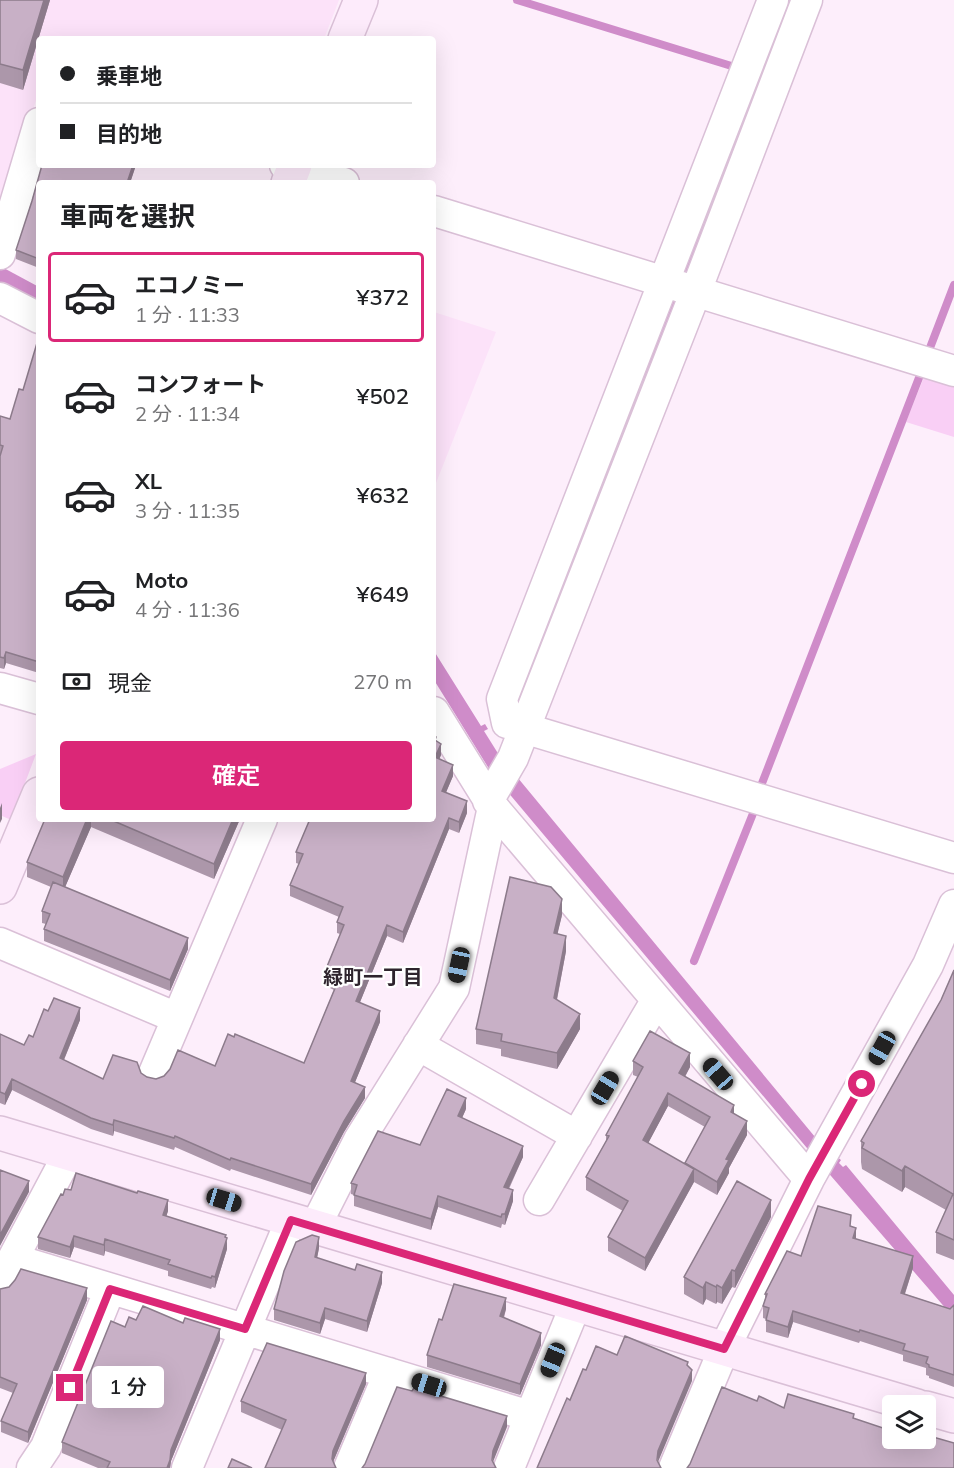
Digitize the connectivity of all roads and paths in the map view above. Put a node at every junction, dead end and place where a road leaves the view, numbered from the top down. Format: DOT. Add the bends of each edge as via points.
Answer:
graph roads {
  1 [pos="361,0"];
  2 [pos="772,0"];
  3 [pos="807,0"];
  4 [pos="346,36"];
  5 [pos="36,133"];
  6 [pos="290,170"];
  7 [pos="332,180"];
  8 [pos="436,212"];
  9 [pos="0,255"];
  10 [pos="663,281"];
  11 [pos="696,291"];
  12 [pos="2,309"];
  13 [pos="36,317"];
  14 [pos="954,371"];
  15 [pos="0,688"];
  16 [pos="36,698"];
  17 [pos="436,715"];
  18 [pos="524,728"];
  19 [pos="493,798"];
  20 [pos="36,801"];
  21 [pos="261,822"];
  22 [pos="954,858"];
  23 [pos="0,887"];
  24 [pos="954,905"];
  25 [pos="0,943"];
  26 [pos="656,1001"];
  27 [pos="177,1018"];
  28 [pos="418,1045"];
  29 [pos="154,1072"];
  30 [pos="0,1133"];
  31 [pos="577,1136"];
  32 [pos="69,1154"];
  33 [pos="818,1163"];
  34 [pos="539,1200"];
  35 [pos="303,1223"];
  36 [pos="6,1271"];
  37 [pos="110,1289"];
  38 [pos="576,1305"];
  39 [pos="245,1329"];
  40 [pos="724,1349"];
  41 [pos="389,1373"];
  42 [pos="882,1396"];
  43 [pos="936,1411"];
  44 [pos="530,1416"];
  45 [pos="954,1416"];
  46 [pos="32,1468"];
  47 [pos="187,1468"];
  48 [pos="349,1468"];
  49 [pos="509,1468"];
  50 [pos="674,1468"];
  1 -- 4 [label="street"];
  2 -- 10 [label="street"];
  3 -- 11 [label="street"];
  5 -- 9 [label="street"];
  6 -- 7 [label="street"];
  8 -- 10 [label="street"];
  10 -- 11 [label="street"];
  10 -- 18 [label="street" via="502,699 507,723"];
  11 -- 14 [label="street"];
  11 -- 18 [label="street"];
  12 -- 13 [label="street"];
  15 -- 16 [label="street"];
  17 -- 19 [label="street"];
  18 -- 19 [label="street"];
  18 -- 22 [label="street"];
  19 -- 26 [label="street"];
  19 -- 28 [label="street" via="454,988"];
  20 -- 23 [label="street"];
  21 -- 27 [label="street"];
  24 -- 33 [label="street" via="928,965"];
  25 -- 27 [label="street"];
  26 -- 31 [label="street"];
  26 -- 33 [label="street"];
  27 -- 29 [label="street"];
  28 -- 31 [label="street"];
  28 -- 35 [label="street"];
  30 -- 32 [label="street"];
  31 -- 34 [label="street"];
  32 -- 35 [label="street"];
  32 -- 36 [label="street"];
  33 -- 40 [label="street"];
  35 -- 38 [label="street"];
  35 -- 39 [label="street"];
  36 -- 37 [label="street"];
  37 -- 39 [label="street"];
  37 -- 46 [label="street" via="46,1447"];
  38 -- 40 [label="street"];
  38 -- 44 [label="street"];
  39 -- 41 [label="street"];
  39 -- 47 [label="street"];
  40 -- 42 [label="street"];
  40 -- 50 [label="street"];
  41 -- 44 [label="street"];
  41 -- 48 [label="street"];
  43 -- 45 [label="street"];
  44 -- 49 [label="street"];
}
